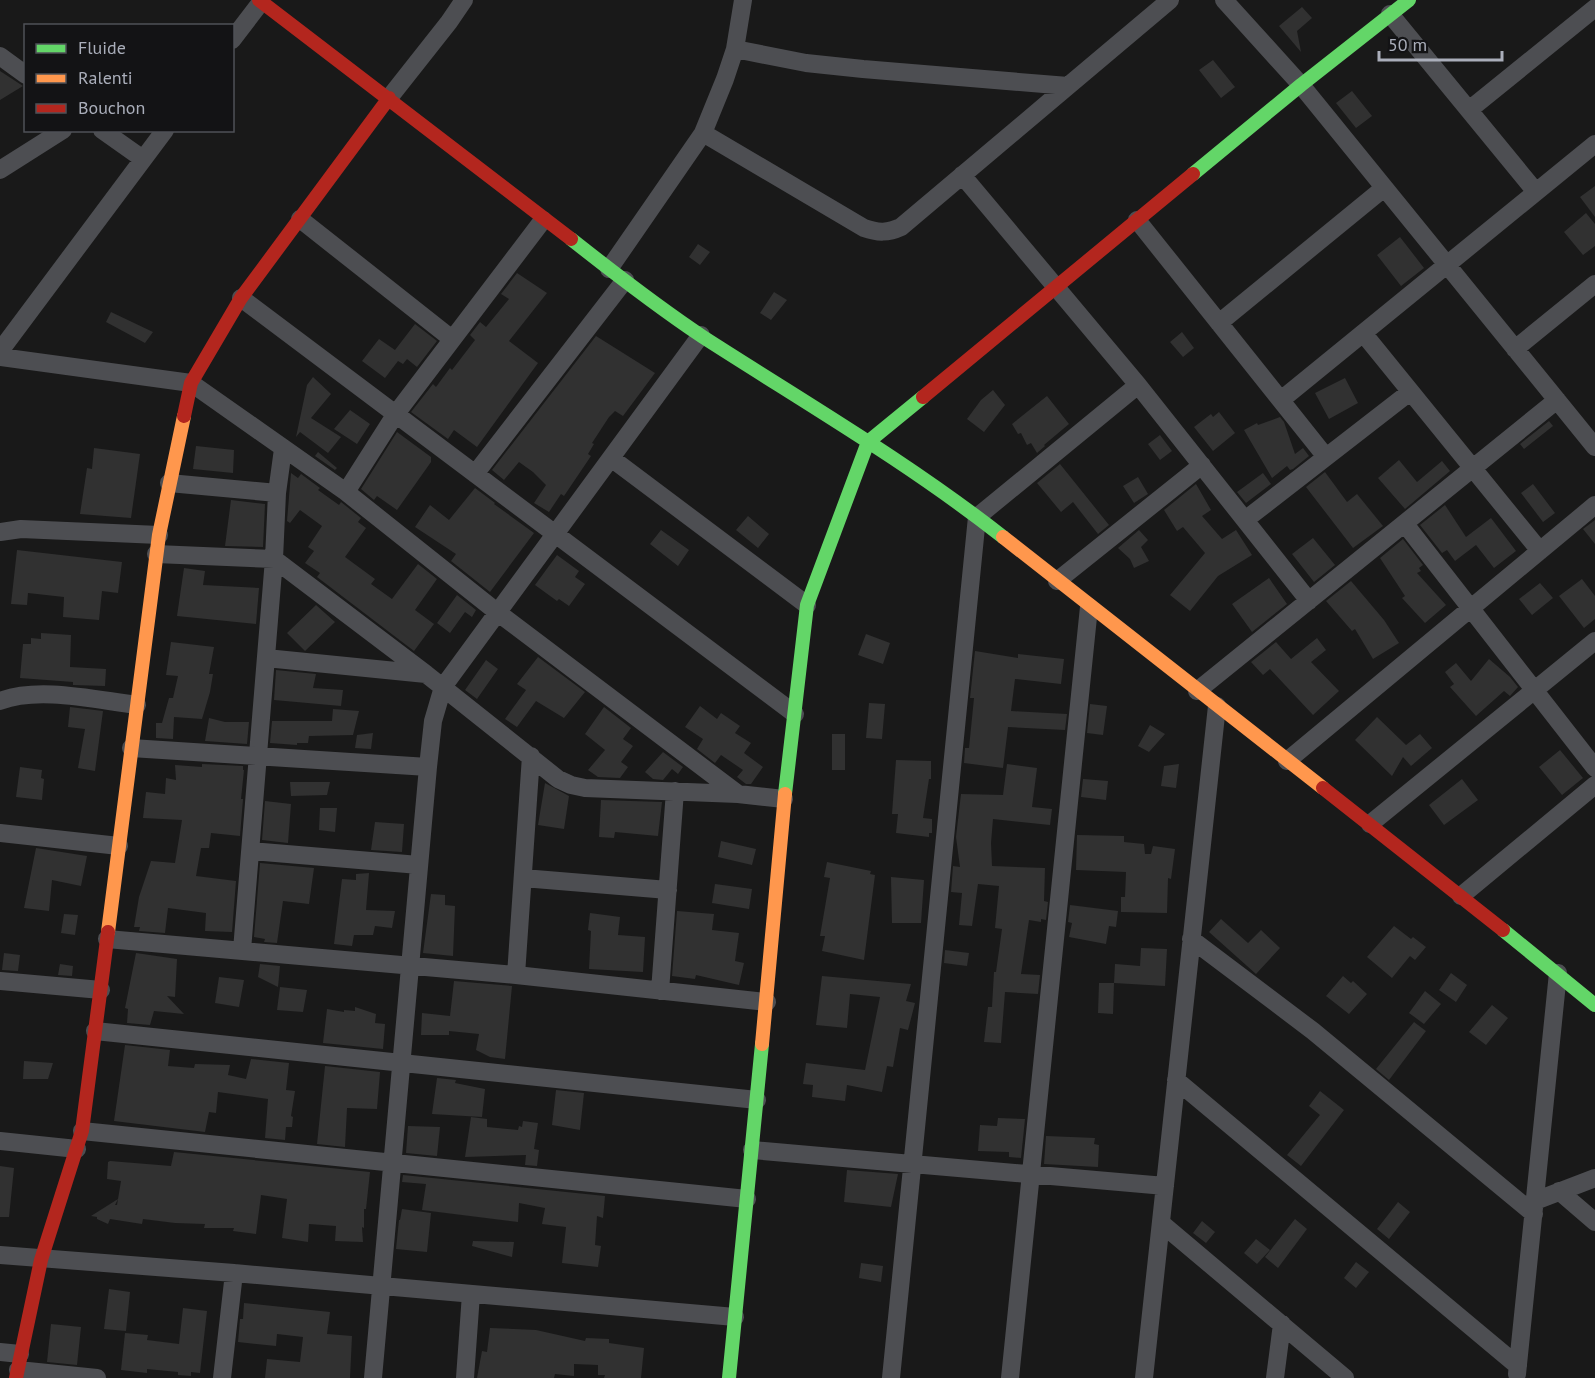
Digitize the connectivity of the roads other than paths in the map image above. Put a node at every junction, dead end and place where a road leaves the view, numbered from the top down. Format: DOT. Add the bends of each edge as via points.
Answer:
graph roads {
  1 [pos="464,0"];
  2 [pos="743,0"];
  3 [pos="1170,0"];
  4 [pos="1224,0"];
  5 [pos="1409,0"];
  6 [pos="260,1"];
  7 [pos="1595,8"];
  8 [pos="1390,14"];
  9 [pos="234,37"];
  10 [pos="735,49"];
  11 [pos="0,56"];
  12 [pos="24,74"];
  13 [pos="1301,85"];
  14 [pos="1068,86"];
  15 [pos="389,98"];
  16 [pos="1469,110"];
  17 [pos="60,132"];
  18 [pos="105,132"];
  19 [pos="163,132"];
  20 [pos="703,133"];
  21 [pos="1595,144"];
  22 [pos="143,159"];
  23 [pos="0,170"];
  24 [pos="962,175"];
  25 [pos="1384,188"];
  26 [pos="1536,192"];
  27 [pos="300,219"];
  28 [pos="543,220"];
  29 [pos="1137,220"];
  30 [pos="1447,265"];
  31 [pos="609,269"];
  32 [pos="625,280"];
  33 [pos="1595,284"];
  34 [pos="1058,286"];
  35 [pos="241,298"];
  36 [pos="1219,323"];
  37 [pos="1363,333"];
  38 [pos="701,335"];
  39 [pos="452,339"];
  40 [pos="1515,349"];
  41 [pos="0,351"];
  42 [pos="0,357"];
  43 [pos="191,383"];
  44 [pos="1138,385"];
  45 [pos="1410,392"];
  46 [pos="1281,400"];
  47 [pos="1557,400"];
  48 [pos="395,415"];
  49 [pos="868,442"];
  50 [pos="1595,447"];
  51 [pos="283,449"];
  52 [pos="1326,457"];
  53 [pos="611,458"];
  54 [pos="1202,465"];
  55 [pos="1473,468"];
  56 [pos="475,474"];
  57 [pos="169,483"];
  58 [pos="277,492"];
  59 [pos="346,492"];
  60 [pos="1595,505"];
  61 [pos="977,518"];
  62 [pos="1245,520"];
  63 [pos="1405,524"];
  64 [pos="0,532"];
  65 [pos="556,534"];
  66 [pos="159,535"];
  67 [pos="1540,551"];
  68 [pos="156,554"];
  69 [pos="274,559"];
  70 [pos="1057,581"];
  71 [pos="1309,601"];
  72 [pos="807,605"];
  73 [pos="1089,607"];
  74 [pos="1471,608"];
  75 [pos="497,612"];
  76 [pos="1595,641"];
  77 [pos="266,658"];
  78 [pos="426,674"];
  79 [pos="443,687"];
  80 [pos="1535,690"];
  81 [pos="1197,692"];
  82 [pos="0,701"];
  83 [pos="137,705"];
  84 [pos="1217,706"];
  85 [pos="795,714"];
  86 [pos="131,748"];
  87 [pos="258,756"];
  88 [pos="531,756"];
  89 [pos="1287,760"];
  90 [pos="428,767"];
  91 [pos="1595,768"];
  92 [pos="1595,786"];
  93 [pos="675,791"];
  94 [pos="738,794"];
  95 [pos="784,799"];
  96 [pos="1370,824"];
  97 [pos="0,833"];
  98 [pos="119,846"];
  99 [pos="251,851"];
  100 [pos="419,865"];
  101 [pos="523,878"];
  102 [pos="668,890"];
  103 [pos="1461,896"];
  104 [pos="107,939"];
  105 [pos="1191,939"];
  106 [pos="242,950"];
  107 [pos="411,964"];
  108 [pos="1558,973"];
  109 [pos="516,975"];
  110 [pos="0,981"];
  111 [pos="101,990"];
  112 [pos="660,991"];
  113 [pos="766,1002"];
  114 [pos="1595,1005"];
  115 [pos="95,1032"];
  116 [pos="402,1063"];
  117 [pos="1176,1080"];
  118 [pos="757,1100"];
  119 [pos="82,1131"];
  120 [pos="0,1141"];
  121 [pos="77,1149"];
  122 [pos="752,1150"];
  123 [pos="393,1163"];
  124 [pos="912,1164"];
  125 [pos="1031,1174"];
  126 [pos="1595,1178"];
  127 [pos="1165,1186"];
  128 [pos="1558,1191"];
  129 [pos="747,1199"];
  130 [pos="1534,1208"];
  131 [pos="1595,1222"];
  132 [pos="1161,1223"];
  133 [pos="0,1256"];
  134 [pos="41,1260"];
  135 [pos="234,1273"];
  136 [pos="382,1286"];
  137 [pos="471,1294"];
  138 [pos="735,1317"];
  139 [pos="1282,1324"];
  140 [pos="0,1352"];
  141 [pos="18,1367"];
  142 [pos="1518,1372"];
  143 [pos="97,1378"];
  144 [pos="222,1378"];
  145 [pos="373,1378"];
  146 [pos="465,1378"];
  147 [pos="729,1378"];
  148 [pos="891,1378"];
  149 [pos="1010,1378"];
  150 [pos="1144,1378"];
  151 [pos="1275,1378"];
  152 [pos="1345,1378"];
  1 -- 15 [label="street"];
  2 -- 10 [label="street"];
  3 -- 14 [label="street"];
  4 -- 13 [label="street"];
  5 -- 8 [label="street"];
  6 -- 9 [label="street"];
  6 -- 15 [label="street"];
  7 -- 16 [label="street"];
  8 -- 13 [label="street"];
  8 -- 16 [label="street"];
  10 -- 14 [label="street" via="806,63"];
  10 -- 20 [label="street"];
  11 -- 12 [label="street"];
  13 -- 25 [label="street"];
  13 -- 29 [label="street"];
  14 -- 24 [label="street"];
  15 -- 27 [label="street"];
  15 -- 28 [label="street"];
  16 -- 26 [label="street"];
  17 -- 23 [label="street"];
  18 -- 22 [label="street"];
  19 -- 22 [label="street"];
  20 -- 24 [label="street" via="877,232 900,227"];
  20 -- 31 [label="street"];
  21 -- 26 [label="street"];
  22 -- 41 [label="street"];
  24 -- 34 [label="street"];
  25 -- 30 [label="street"];
  25 -- 36 [label="street"];
  26 -- 30 [label="street"];
  27 -- 35 [label="street"];
  27 -- 39 [label="street"];
  28 -- 31 [label="street"];
  28 -- 39 [label="street"];
  29 -- 34 [label="street"];
  29 -- 36 [label="street"];
  30 -- 37 [label="street"];
  30 -- 40 [label="street"];
  31 -- 32 [label="street"];
  32 -- 38 [label="street"];
  32 -- 56 [label="street"];
  33 -- 40 [label="street"];
  34 -- 44 [label="street"];
  34 -- 49 [label="street"];
  35 -- 43 [label="street"];
  35 -- 48 [label="street"];
  36 -- 46 [label="street"];
  37 -- 45 [label="street"];
  37 -- 46 [label="street"];
  38 -- 49 [label="street"];
  38 -- 53 [label="street"];
  39 -- 48 [label="street"];
  40 -- 47 [label="street"];
  42 -- 43 [label="street"];
  43 -- 51 [label="street"];
  43 -- 57 [label="street"];
  44 -- 54 [label="street"];
  44 -- 61 [label="street"];
  45 -- 52 [label="street"];
  45 -- 55 [label="street"];
  46 -- 52 [label="street"];
  47 -- 50 [label="street"];
  47 -- 55 [label="street"];
  48 -- 56 [label="street"];
  48 -- 59 [label="street"];
  49 -- 61 [label="street"];
  49 -- 72 [label="street"];
  51 -- 58 [label="street"];
  51 -- 59 [label="street"];
  52 -- 62 [label="street"];
  53 -- 65 [label="street"];
  53 -- 72 [label="street"];
  54 -- 62 [label="street"];
  54 -- 70 [label="street"];
  55 -- 63 [label="street"];
  55 -- 67 [label="street"];
  56 -- 65 [label="street"];
  57 -- 58 [label="street"];
  57 -- 66 [label="street"];
  58 -- 69 [label="street"];
  59 -- 75 [label="street"];
  60 -- 67 [label="street"];
  61 -- 70 [label="street"];
  61 -- 124 [label="street"];
  62 -- 71 [label="street"];
  63 -- 71 [label="street"];
  63 -- 74 [label="street"];
  64 -- 66 [label="street" via="21,529"];
  65 -- 75 [label="street"];
  65 -- 85 [label="street"];
  66 -- 68 [label="street"];
  67 -- 74 [label="street"];
  68 -- 69 [label="street"];
  68 -- 83 [label="street"];
  69 -- 77 [label="street"];
  69 -- 78 [label="street"];
  70 -- 73 [label="street"];
  71 -- 81 [label="street"];
  72 -- 85 [label="street"];
  73 -- 81 [label="street"];
  73 -- 125 [label="street"];
  74 -- 80 [label="street"];
  74 -- 89 [label="street"];
  75 -- 79 [label="street"];
  75 -- 94 [label="street"];
  76 -- 80 [label="street"];
  77 -- 78 [label="street"];
  77 -- 87 [label="street"];
  78 -- 79 [label="street"];
  79 -- 88 [label="street"];
  79 -- 90 [label="street" via="433,721"];
  80 -- 91 [label="street"];
  80 -- 96 [label="street"];
  81 -- 84 [label="street"];
  82 -- 83 [label="street" via="41,693"];
  83 -- 86 [label="street"];
  84 -- 89 [label="street"];
  84 -- 105 [label="street"];
  85 -- 95 [label="street"];
  86 -- 87 [label="street"];
  86 -- 98 [label="street"];
  87 -- 90 [label="street"];
  87 -- 99 [label="street"];
  88 -- 93 [label="street" via="571,785"];
  88 -- 101 [label="street"];
  89 -- 96 [label="street"];
  90 -- 100 [label="street"];
  92 -- 103 [label="street"];
  93 -- 94 [label="street"];
  93 -- 102 [label="street"];
  94 -- 95 [label="street"];
  95 -- 113 [label="street"];
  96 -- 103 [label="street"];
  97 -- 98 [label="street"];
  98 -- 104 [label="street"];
  99 -- 100 [label="street"];
  99 -- 106 [label="street"];
  100 -- 107 [label="street"];
  101 -- 102 [label="street"];
  101 -- 109 [label="street"];
  102 -- 112 [label="street"];
  103 -- 108 [label="street"];
  104 -- 106 [label="street"];
  104 -- 111 [label="street"];
  105 -- 117 [label="street"];
  105 -- 130 [label="street" via="1261,990"];
  106 -- 107 [label="street"];
  107 -- 109 [label="street"];
  107 -- 116 [label="street"];
  108 -- 114 [label="street"];
  108 -- 130 [label="street"];
  109 -- 112 [label="street"];
  110 -- 111 [label="street"];
  111 -- 115 [label="street"];
  112 -- 113 [label="street"];
  113 -- 118 [label="street"];
  115 -- 116 [label="street"];
  115 -- 119 [label="street"];
  116 -- 118 [label="street"];
  116 -- 123 [label="street"];
  117 -- 127 [label="street"];
  117 -- 142 [label="street"];
  118 -- 122 [label="street"];
  119 -- 121 [label="street"];
  119 -- 123 [label="street"];
  120 -- 121 [label="street"];
  121 -- 134 [label="street"];
  122 -- 124 [label="street"];
  122 -- 129 [label="street"];
  123 -- 129 [label="street"];
  123 -- 136 [label="street"];
  124 -- 125 [label="street"];
  124 -- 148 [label="street"];
  125 -- 127 [label="street"];
  125 -- 149 [label="street"];
  126 -- 128 [label="street"];
  127 -- 132 [label="street"];
  128 -- 130 [label="street"];
  128 -- 131 [label="street"];
  129 -- 138 [label="street"];
  130 -- 142 [label="street"];
  132 -- 139 [label="street"];
  132 -- 150 [label="street"];
  133 -- 134 [label="street"];
  134 -- 135 [label="street"];
  134 -- 141 [label="street"];
  135 -- 136 [label="street"];
  135 -- 144 [label="street"];
  136 -- 137 [label="street"];
  136 -- 145 [label="street"];
  137 -- 138 [label="street"];
  137 -- 146 [label="street"];
  138 -- 147 [label="street"];
  139 -- 151 [label="street"];
  139 -- 152 [label="street"];
  140 -- 141 [label="street"];
  141 -- 143 [label="street"];
}
